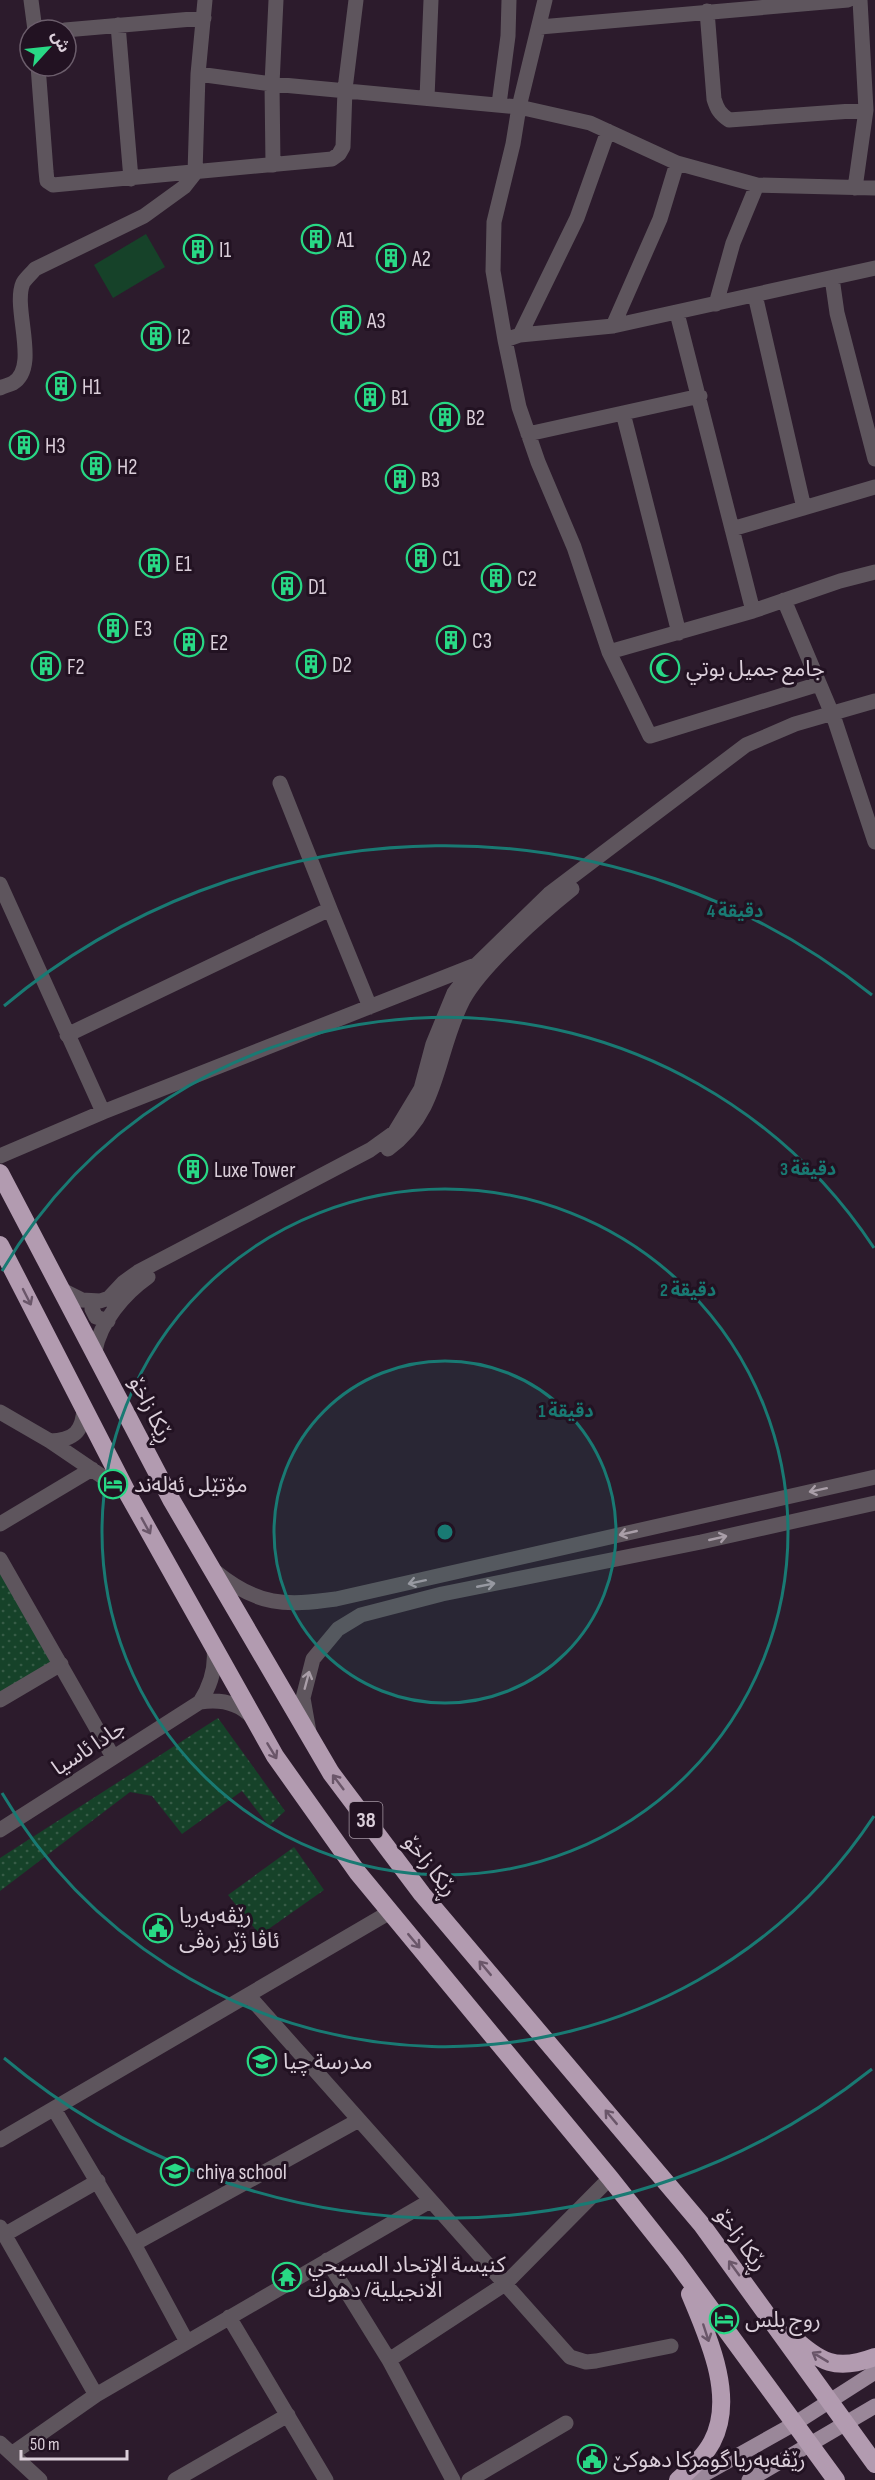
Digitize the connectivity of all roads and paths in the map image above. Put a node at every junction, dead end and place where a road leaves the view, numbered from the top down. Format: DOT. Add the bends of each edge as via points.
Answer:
graph roads {
  1 [pos="31,0"];
  2 [pos="205,0"];
  3 [pos="276,0"];
  4 [pos="356,0"];
  5 [pos="431,0"];
  6 [pos="509,0"];
  7 [pos="545,0"];
  8 [pos="848,0"];
  9 [pos="860,0"];
  10 [pos="707,10"];
  11 [pos="33,18"];
  12 [pos="204,18"];
  13 [pos="118,25"];
  14 [pos="540,27"];
  15 [pos="78,29"];
  16 [pos="870,64"];
  17 [pos="198,74"];
  18 [pos="39,78"];
  19 [pos="272,84"];
  20 [pos="345,89"];
  21 [pos="427,98"];
  22 [pos="499,104"];
  23 [pos="519,107"];
  24 [pos="866,110"];
  25 [pos="608,131"];
  26 [pos="677,163"];
  27 [pos="273,165"];
  28 [pos="195,173"];
  29 [pos="131,179"];
  30 [pos="757,185"];
  31 [pos="855,188"];
  32 [pos="875,188"];
  33 [pos="875,268"];
  34 [pos="832,278"];
  35 [pos="755,295"];
  36 [pos="716,304"];
  37 [pos="677,313"];
  38 [pos="613,326"];
  39 [pos="520,335"];
  40 [pos="504,340"];
  41 [pos="0,388"];
  42 [pos="700,396"];
  43 [pos="623,413"];
  44 [pos="528,434"];
  45 [pos="875,459"];
  46 [pos="875,487"];
  47 [pos="804,508"];
  48 [pos="732,529"];
  49 [pos="875,572"];
  50 [pos="784,600"];
  51 [pos="753,611"];
  52 [pos="679,633"];
  53 [pos="609,652"];
  54 [pos="819,684"];
  55 [pos="875,701"];
  56 [pos="875,708"];
  57 [pos="833,718"];
  58 [pos="280,783"];
  59 [pos="875,842"];
  60 [pos="0,884"];
  61 [pos="330,909"];
  62 [pos="476,965"];
  63 [pos="370,1007"];
  64 [pos="67,1035"];
  65 [pos="103,1112"];
  66 [pos="0,1156"];
  67 [pos="0,1173"];
  68 [pos="0,1245"];
  69 [pos="62,1290"];
  70 [pos="93,1301"];
  71 [pos="108,1321"];
  72 [pos="95,1351"];
  73 [pos="84,1407"];
  74 [pos="0,1412"];
  75 [pos="50,1441"];
  76 [pos="92,1469"];
  77 [pos="875,1477"];
  78 [pos="128,1494"];
  79 [pos="875,1503"];
  80 [pos="693,1518"];
  81 [pos="0,1524"];
  82 [pos="694,1543"];
  83 [pos="0,1559"];
  84 [pos="211,1568"];
  85 [pos="443,1577"];
  86 [pos="442,1594"];
  87 [pos="214,1647"];
  88 [pos="62,1664"];
  89 [pos="0,1700"];
  90 [pos="200,1702"];
  91 [pos="256,1722"];
  92 [pos="310,1737"];
  93 [pos="112,1757"];
  94 [pos="0,1830"];
  95 [pos="390,1912"];
  96 [pos="248,1995"];
  97 [pos="54,2109"];
  98 [pos="358,2120"];
  99 [pos="0,2140"];
  100 [pos="610,2178"];
  101 [pos="98,2181"];
  102 [pos="430,2200"];
  103 [pos="2,2231"];
  104 [pos="134,2244"];
  105 [pos="675,2259"];
  106 [pos="327,2260"];
  107 [pos="505,2284"];
  108 [pos="760,2304"];
  109 [pos="230,2317"];
  110 [pos="187,2342"];
  111 [pos="671,2346"];
  112 [pos="875,2357"];
  113 [pos="389,2360"];
  114 [pos="875,2372"];
  115 [pos="96,2395"];
  116 [pos="829,2401"];
  117 [pos="875,2406"];
  118 [pos="288,2415"];
  119 [pos="566,2423"];
  120 [pos="794,2424"];
  121 [pos="846,2424"];
  122 [pos="0,2443"];
  123 [pos="811,2444"];
  124 [pos="13,2453"];
  125 [pos="875,2464"];
  126 [pos="200,2474"];
  127 [pos="40,2480"];
  128 [pos="175,2480"];
  129 [pos="326,2480"];
  130 [pos="453,2480"];
  131 [pos="469,2480"];
  132 [pos="678,2480"];
  133 [pos="694,2480"];
  134 [pos="749,2480"];
  135 [pos="836,2480"];
  1 -- 11 [label="street"];
  2 -- 12 [label="street"];
  3 -- 19 [label="street"];
  4 -- 20 [label="street"];
  5 -- 21 [label="street"];
  6 -- 22 [label="street"];
  7 -- 14 [label="street"];
  8 -- 10 [label="street"];
  9 -- 16 [label="street"];
  10 -- 14 [label="street"];
  10 -- 24 [label="street" via="714,99 717,109 729,120"];
  12 -- 13 [label="street"];
  12 -- 17 [label="street"];
  13 -- 15 [label="street"];
  13 -- 29 [label="street"];
  14 -- 23 [label="street"];
  16 -- 24 [label="street"];
  17 -- 19 [label="street"];
  17 -- 28 [label="street"];
  18 -- 29 [label="street" via="47,182 60,186"];
  19 -- 20 [label="street"];
  19 -- 27 [label="street"];
  20 -- 21 [label="street"];
  20 -- 27 [label="street" via="343,147 339,154 332,159"];
  21 -- 22 [label="street"];
  22 -- 23 [label="street"];
  23 -- 25 [label="street" via="590,123"];
  23 -- 40 [label="street" via="494,222 494,271"];
  24 -- 31 [label="street"];
  25 -- 26 [label="street"];
  25 -- 39 [label="street" via="577,218"];
  26 -- 30 [label="street"];
  26 -- 38 [label="street" via="660,219"];
  27 -- 28 [label="street"];
  28 -- 29 [label="street"];
  28 -- 41 [label="street" via="184,188 144,216 35,269 24,282 21,296 23,371 15,382"];
  30 -- 31 [label="street"];
  30 -- 36 [label="street" via="733,243"];
  31 -- 32 [label="street"];
  33 -- 34 [label="street"];
  34 -- 35 [label="street"];
  34 -- 45 [label="street" via="837,313"];
  35 -- 36 [label="street"];
  35 -- 47 [label="street"];
  36 -- 37 [label="street"];
  37 -- 38 [label="street"];
  37 -- 42 [label="street"];
  38 -- 39 [label="street"];
  39 -- 40 [label="street"];
  40 -- 44 [label="street"];
  42 -- 43 [label="street"];
  42 -- 48 [label="street"];
  43 -- 44 [label="street"];
  43 -- 52 [label="street"];
  44 -- 53 [label="street" via="574,547"];
  46 -- 47 [label="street"];
  47 -- 48 [label="street"];
  48 -- 51 [label="street"];
  49 -- 50 [label="street"];
  50 -- 51 [label="street"];
  50 -- 54 [label="street"];
  51 -- 52 [label="street"];
  52 -- 53 [label="street"];
  53 -- 54 [label="street" via="650,736"];
  54 -- 57 [label="street"];
  55 -- 57 [label="street"];
  56 -- 57 [label="street"];
  57 -- 59 [label="street"];
  57 -- 62 [label="street" via="795,724 746,745 549,894"];
  57 -- 71 [label="street" via="756,750 559,899 511,944 465,998 443,1049 432,1094 405,1137 381,1155 148,1277 134,1287"];
  58 -- 61 [label="street"];
  60 -- 64 [label="street"];
  61 -- 63 [label="street"];
  61 -- 64 [label="street"];
  62 -- 63 [label="street"];
  62 -- 70 [label="street" via="454,993 433,1044 421,1089 395,1132 370,1150 138,1272 109,1298"];
  63 -- 65 [label="street"];
  64 -- 65 [label="street"];
  65 -- 66 [label="street"];
  67 -- 69 [label="highway, ڕێکا زاخۆ / 38"];
  68 -- 73 [label="highway, 38, one-way"];
  69 -- 70 [label="street"];
  69 -- 72 [label="highway, ڕێکا زاخۆ / 38"];
  70 -- 71 [label="street" via="96,1317"];
  71 -- 72 [label="street"];
  72 -- 84 [label="highway, ڕێکا زاخۆ / 38"];
  73 -- 75 [label="street" via="83,1421 76,1433 64,1440"];
  73 -- 78 [label="highway, 38"];
  74 -- 75 [label="street"];
  75 -- 76 [label="street"];
  76 -- 78 [label="street"];
  76 -- 81 [label="street"];
  77 -- 80 [label="street, one-way"];
  78 -- 87 [label="highway, 38, one-way"];
  82 -- 79 [label="street, one-way"];
  80 -- 82 [label="street"];
  80 -- 85 [label="street, one-way"];
  86 -- 82 [label="street, one-way"];
  83 -- 88 [label="street"];
  85 -- 84 [label="street, one-way" via="302,1604 269,1602 237,1589"];
  84 -- 92 [label="highway, ڕێکا زاخۆ / 38"];
  85 -- 86 [label="street"];
  92 -- 86 [label="street, one-way" via="303,1698 313,1659 338,1629 361,1615"];
  87 -- 90 [label="street" via="214,1670"];
  87 -- 91 [label="highway, 38"];
  88 -- 89 [label="street"];
  88 -- 93 [label="street"];
  90 -- 91 [label="street" via="226,1702"];
  90 -- 93 [label="street, جادا ئاسيا"];
  91 -- 95 [label="highway, 38, one-way" via="275,1756"];
  108 -- 92 [label="highway, ڕێکا زاخۆ / 38, one-way" via="702,2225 422,1894 331,1773"];
  93 -- 94 [label="street, جادا ئاسيا"];
  95 -- 96 [label="street"];
  95 -- 100 [label="highway, 38, one-way"];
  96 -- 97 [label="street"];
  96 -- 98 [label="street"];
  97 -- 99 [label="street"];
  97 -- 101 [label="street"];
  98 -- 102 [label="street"];
  98 -- 104 [label="street"];
  100 -- 105 [label="highway, 38"];
  100 -- 107 [label="street"];
  101 -- 103 [label="street"];
  101 -- 104 [label="street"];
  102 -- 106 [label="street"];
  102 -- 107 [label="street"];
  103 -- 115 [label="street"];
  104 -- 110 [label="street"];
  105 -- 120 [label="highway, 38"];
  105 -- 132 [label="highway, one-way" via="712,2353 721,2407 712,2443"];
  106 -- 109 [label="street"];
  106 -- 113 [label="street"];
  107 -- 111 [label="street" via="570,2357 596,2361"];
  107 -- 113 [label="street"];
  112 -- 108 [label="highway, one-way" via="838,2366 824,2361"];
  108 -- 116 [label="highway, ڕێکا زاخۆ / 38"];
  109 -- 110 [label="street"];
  109 -- 118 [label="street"];
  110 -- 115 [label="street"];
  113 -- 130 [label="street"];
  114 -- 116 [label="main road"];
  115 -- 124 [label="street"];
  116 -- 120 [label="main road"];
  116 -- 121 [label="highway, ڕێکا زاخۆ / 38"];
  117 -- 121 [label="main road"];
  118 -- 126 [label="street"];
  118 -- 129 [label="street"];
  119 -- 131 [label="street"];
  120 -- 123 [label="highway, 38"];
  120 -- 133 [label="main road"];
  121 -- 123 [label="main road"];
  121 -- 125 [label="highway, ڕێکا زاخۆ / 38"];
  122 -- 124 [label="street"];
  123 -- 134 [label="main road"];
  123 -- 135 [label="highway, 38"];
  124 -- 127 [label="street"];
  126 -- 128 [label="street"];
}
